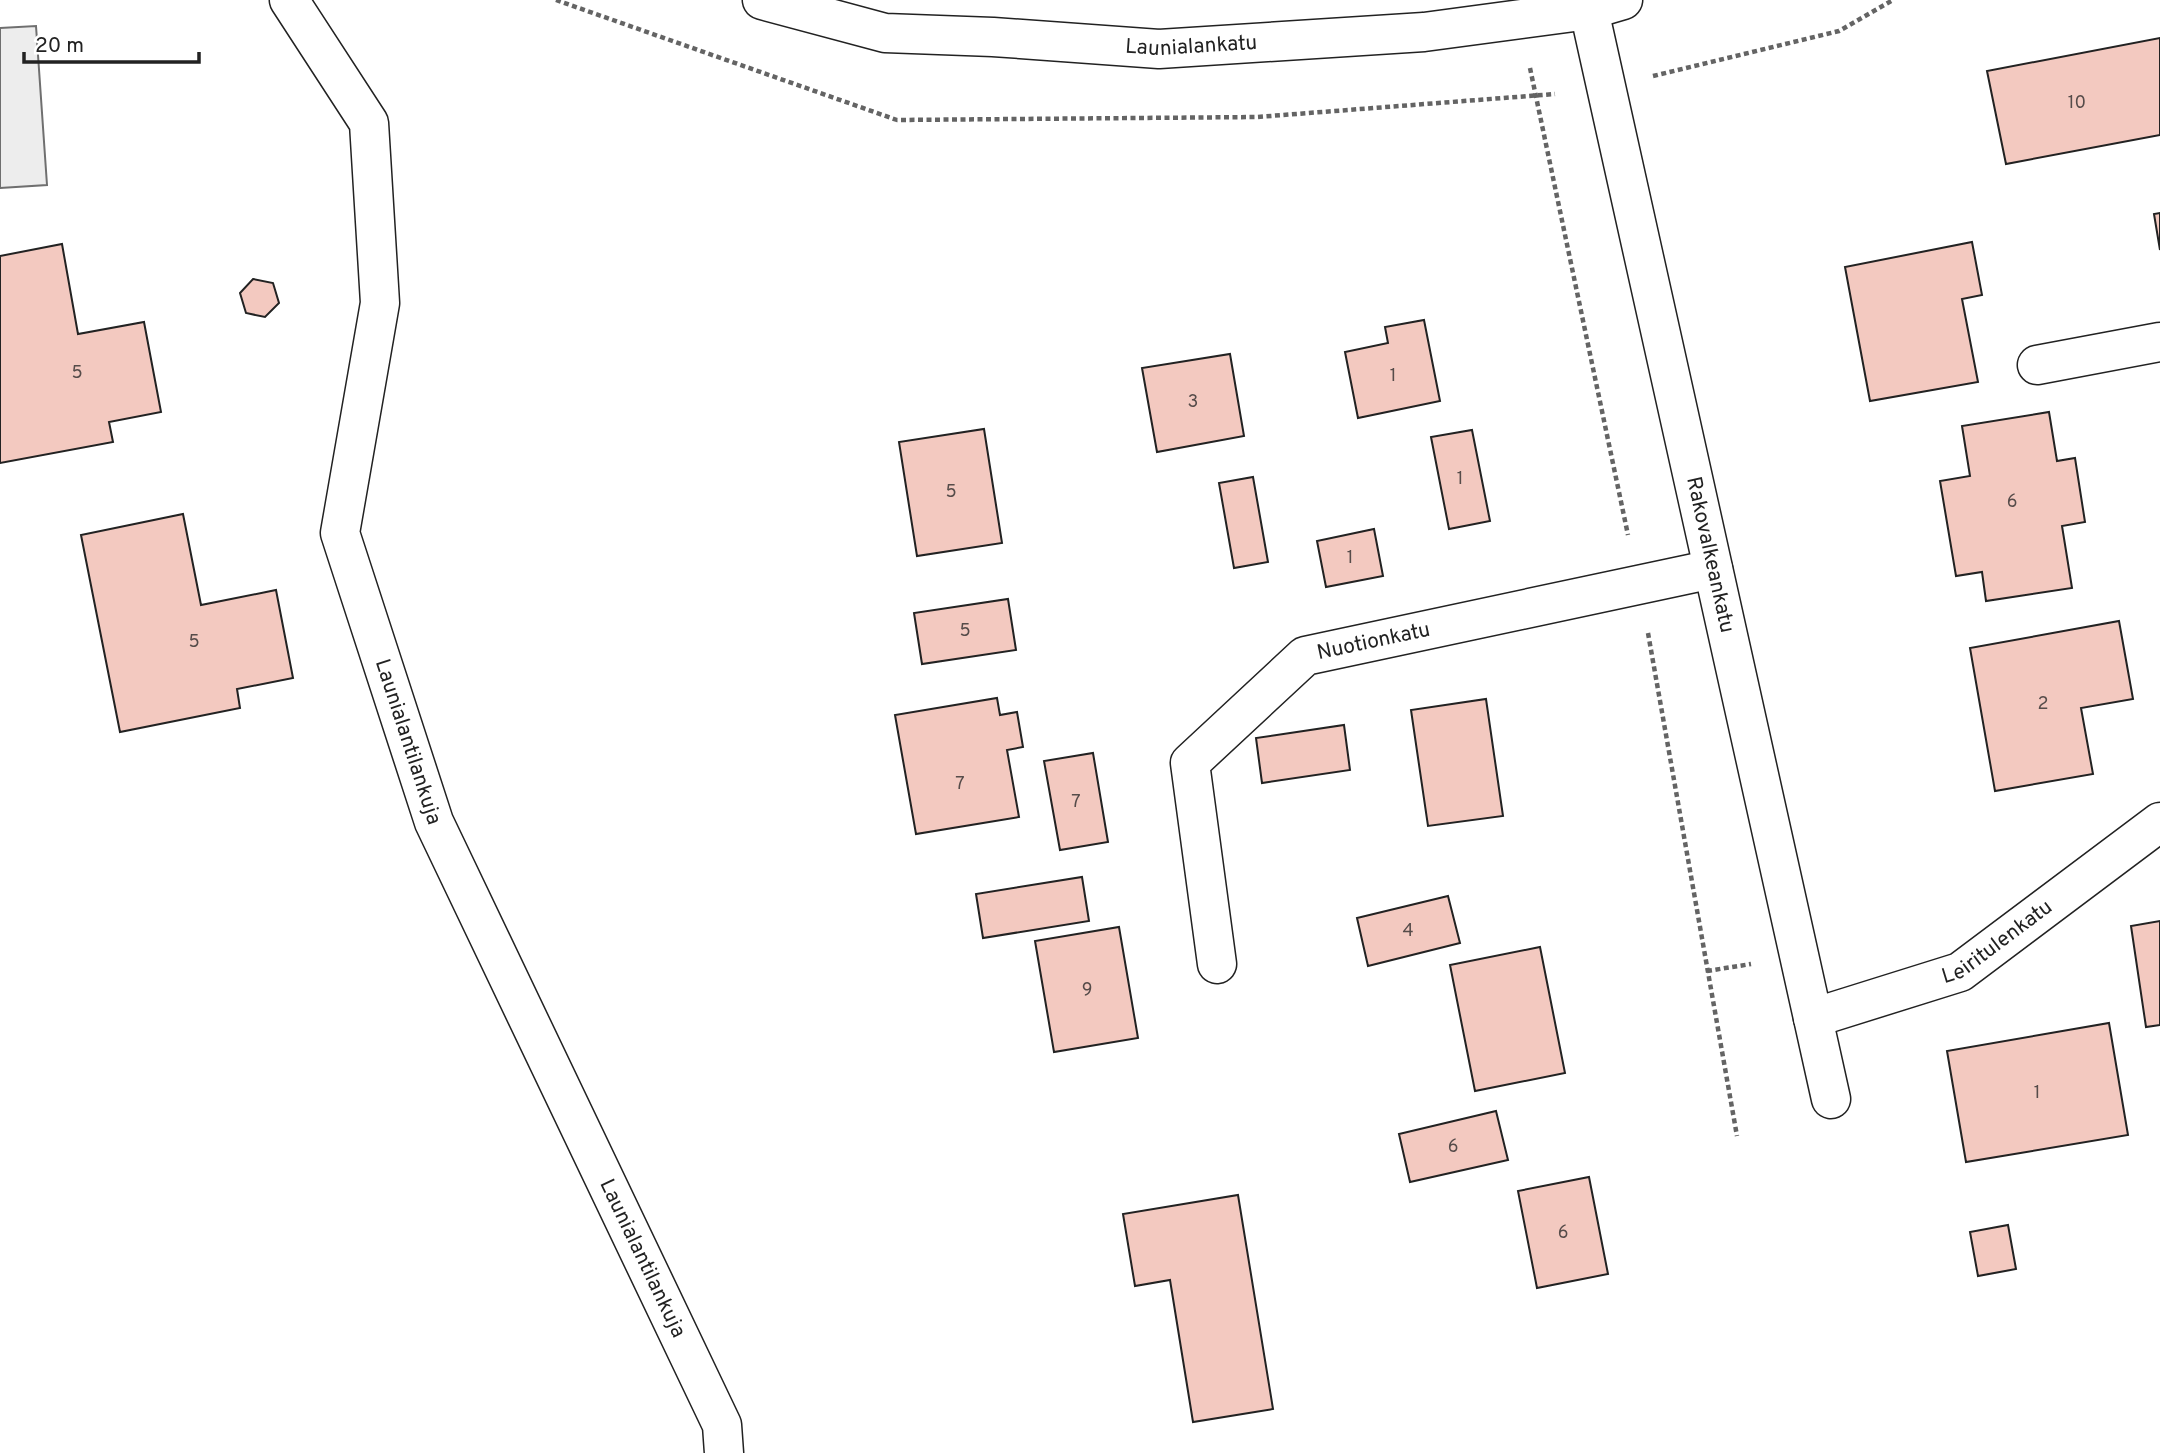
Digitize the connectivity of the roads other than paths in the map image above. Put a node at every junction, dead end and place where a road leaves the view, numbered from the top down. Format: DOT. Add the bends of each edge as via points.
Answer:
graph roads {
  1 [pos="289,0"];
  2 [pos="762,0"];
  3 [pos="1606,5"];
  4 [pos="2160,342"];
  5 [pos="2037,365"];
  6 [pos="1713,569"];
  7 [pos="2160,822"];
  8 [pos="1217,964"];
  9 [pos="1812,1018"];
  10 [pos="1831,1100"];
  11 [pos="724,1453"];
  1 -- 11 [label="street, Launialantilankuja" via="369,123 380,303 340,533 435,822 722,1425"];
  2 -- 3 [label="street, Launialankatu" via="886,33 1159,49 1424,32"];
  3 -- 6 [label="street, Rakovalkeankatu" via="1607,87"];
  4 -- 5 [label="street"];
  6 -- 8 [label="street, Nuotionkatu" via="1305,656 1190,763"];
  6 -- 9 [label="street, Rakovalkeankatu"];
  7 -- 9 [label="street, Leiritulenkatu" via="1960,972"];
  9 -- 10 [label="street, Rakovalkeankatu"];
}
